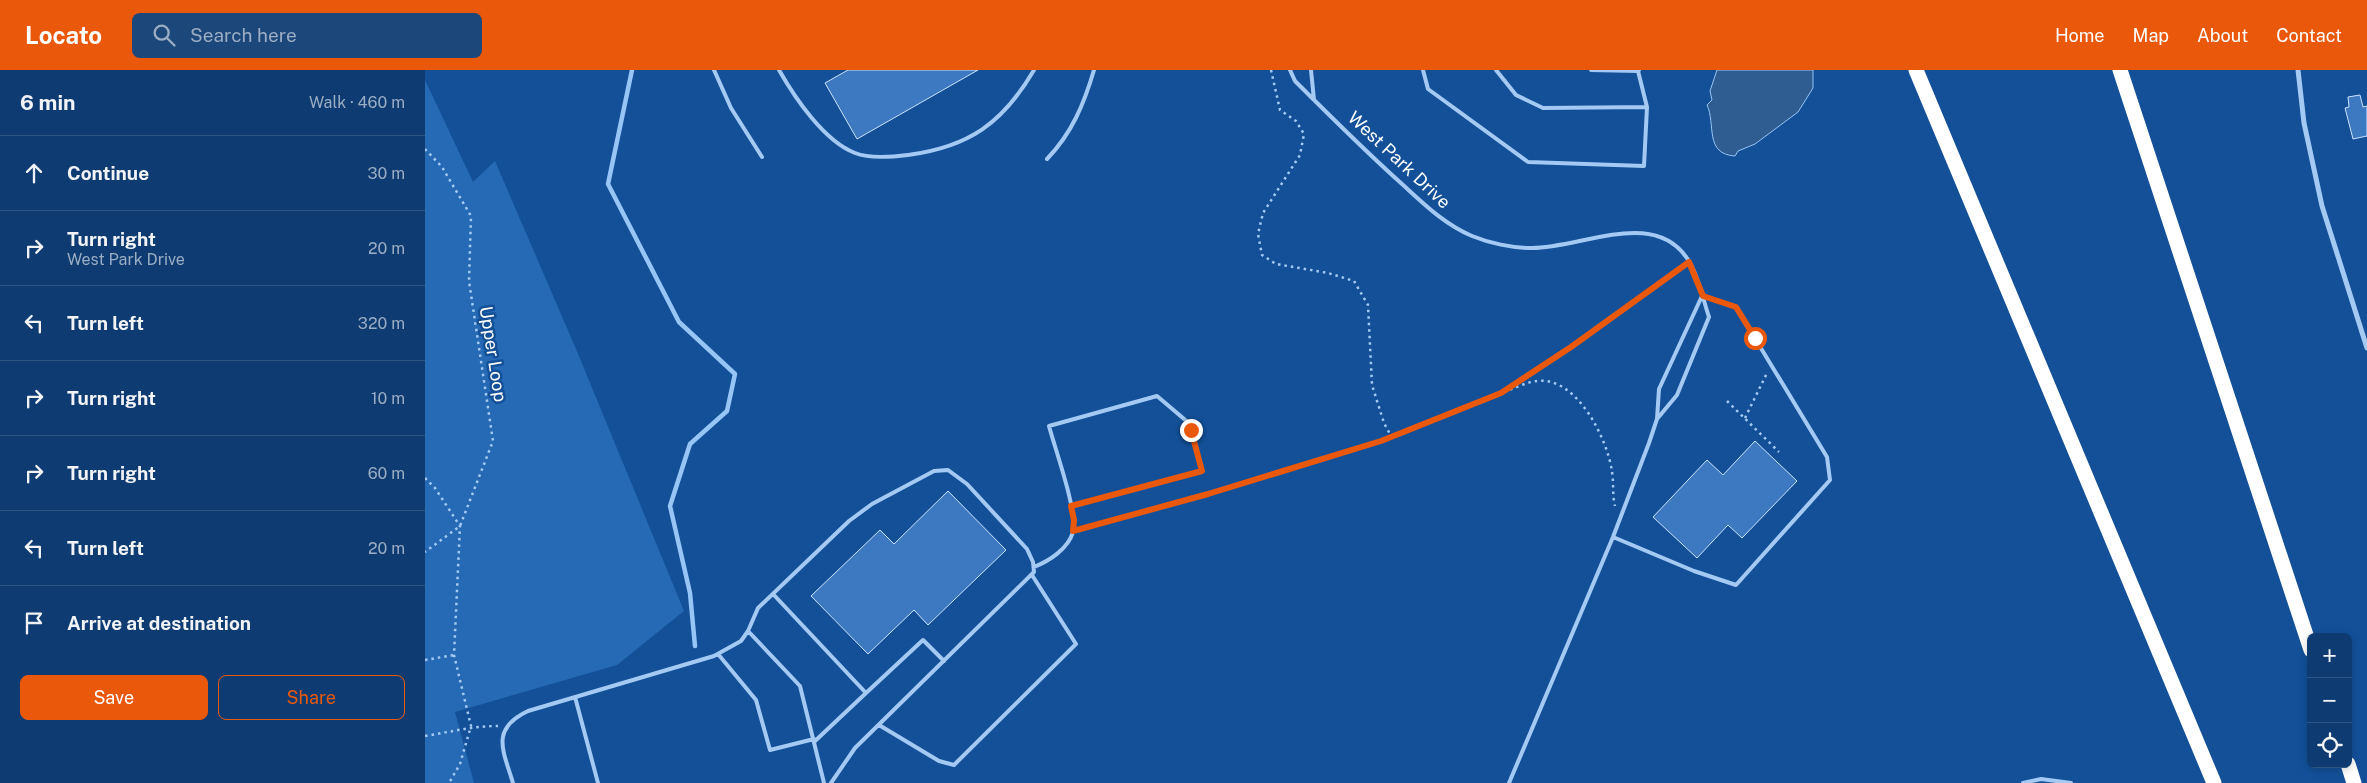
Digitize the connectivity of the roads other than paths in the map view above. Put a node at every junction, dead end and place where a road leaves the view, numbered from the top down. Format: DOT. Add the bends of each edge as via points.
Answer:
graph roads {
  1 [pos="714,70"];
  2 [pos="779,70"];
  3 [pos="1033,70"];
  4 [pos="1094,70"];
  5 [pos="1290,70"];
  6 [pos="1311,70"];
  7 [pos="1423,70"];
  8 [pos="1496,70"];
  9 [pos="1591,70"];
  10 [pos="1916,70"];
  11 [pos="2120,70"];
  12 [pos="2298,70"];
  13 [pos="1638,71"];
  14 [pos="1315,100"];
  15 [pos="1647,107"];
  16 [pos="762,157"];
  17 [pos="1047,159"];
  18 [pos="1703,296"];
  19 [pos="2367,348"];
  20 [pos="1657,419"];
  21 [pos="1071,506"];
  22 [pos="1613,537"];
  23 [pos="1034,567"];
  24 [pos="1032,575"];
  25 [pos="773,594"];
  26 [pos="749,631"];
  27 [pos="2307,638"];
  28 [pos="718,654"];
  29 [pos="944,661"];
  30 [pos="865,693"];
  31 [pos="575,697"];
  32 [pos="879,725"];
  33 [pos="814,740"];
  34 [pos="2349,768"];
  35 [pos="513,783"];
  36 [pos="598,783"];
  37 [pos="824,783"];
  38 [pos="831,783"];
  39 [pos="1509,783"];
  40 [pos="2023,783"];
  41 [pos="2071,783"];
  42 [pos="2214,783"];
  43 [pos="2354,783"];
  1 -- 16 [label="lane" via="731,108"];
  2 -- 3 [label="lane" via="807,112 833,140 856,154 892,158 959,144 994,121 1020,92"];
  4 -- 17 [label="lane" via="1074,123"];
  5 -- 14 [label="lane, West Park Drive" via="1295,81"];
  6 -- 14 [label="lane"];
  7 -- 15 [label="lane" via="1428,89 1528,162 1644,166"];
  8 -- 15 [label="lane" via="1517,94 1543,108"];
  9 -- 13 [label="lane"];
  10 -- 42 [label="highway"];
  11 -- 27 [label="highway"];
  12 -- 19 [label="street" via="2304,123 2320,198"];
  13 -- 15 [label="lane"];
  14 -- 18 [label="lane, West Park Drive" via="1442,220 1472,236 1531,248 1647,232 1673,245 1689,262"];
  18 -- 20 [label="lane, West Park Drive" via="1659,389"];
  18 -- 20 [label="lane, West Park Drive" via="1709,317 1677,394"];
  18 -- 22 [label="lane" via="1736,307 1827,457 1830,480 1736,585"];
  20 -- 22 [label="lane, West Park Drive"];
  21 -- 21 [label="lane" via="1049,426 1157,396 1189,424 1202,471"];
  21 -- 23 [label="lane" via="1073,531 1050,561"];
  22 -- 39 [label="lane, West Park Drive"];
  23 -- 24 [label="lane"];
  23 -- 25 [label="lane" via="1027,550 967,484 957,475 941,470 925,474 862,511"];
  24 -- 29 [label="lane"];
  24 -- 32 [label="lane" via="1076,644 953,765 939,761"];
  25 -- 26 [label="lane" via="758,608"];
  25 -- 30 [label="lane"];
  26 -- 28 [label="lane" via="741,641"];
  26 -- 33 [label="lane" via="800,686"];
  28 -- 31 [label="lane"];
  28 -- 33 [label="lane" via="756,700 770,750"];
  29 -- 30 [label="lane" via="923,640"];
  29 -- 32 [label="lane"];
  30 -- 33 [label="lane"];
  31 -- 35 [label="lane" via="528,711 507,725 501,741"];
  31 -- 36 [label="lane"];
  32 -- 38 [label="lane" via="855,748"];
  33 -- 37 [label="lane"];
  34 -- 43 [label="highway"];
  40 -- 41 [label="lane" via="2041,779"];
}
